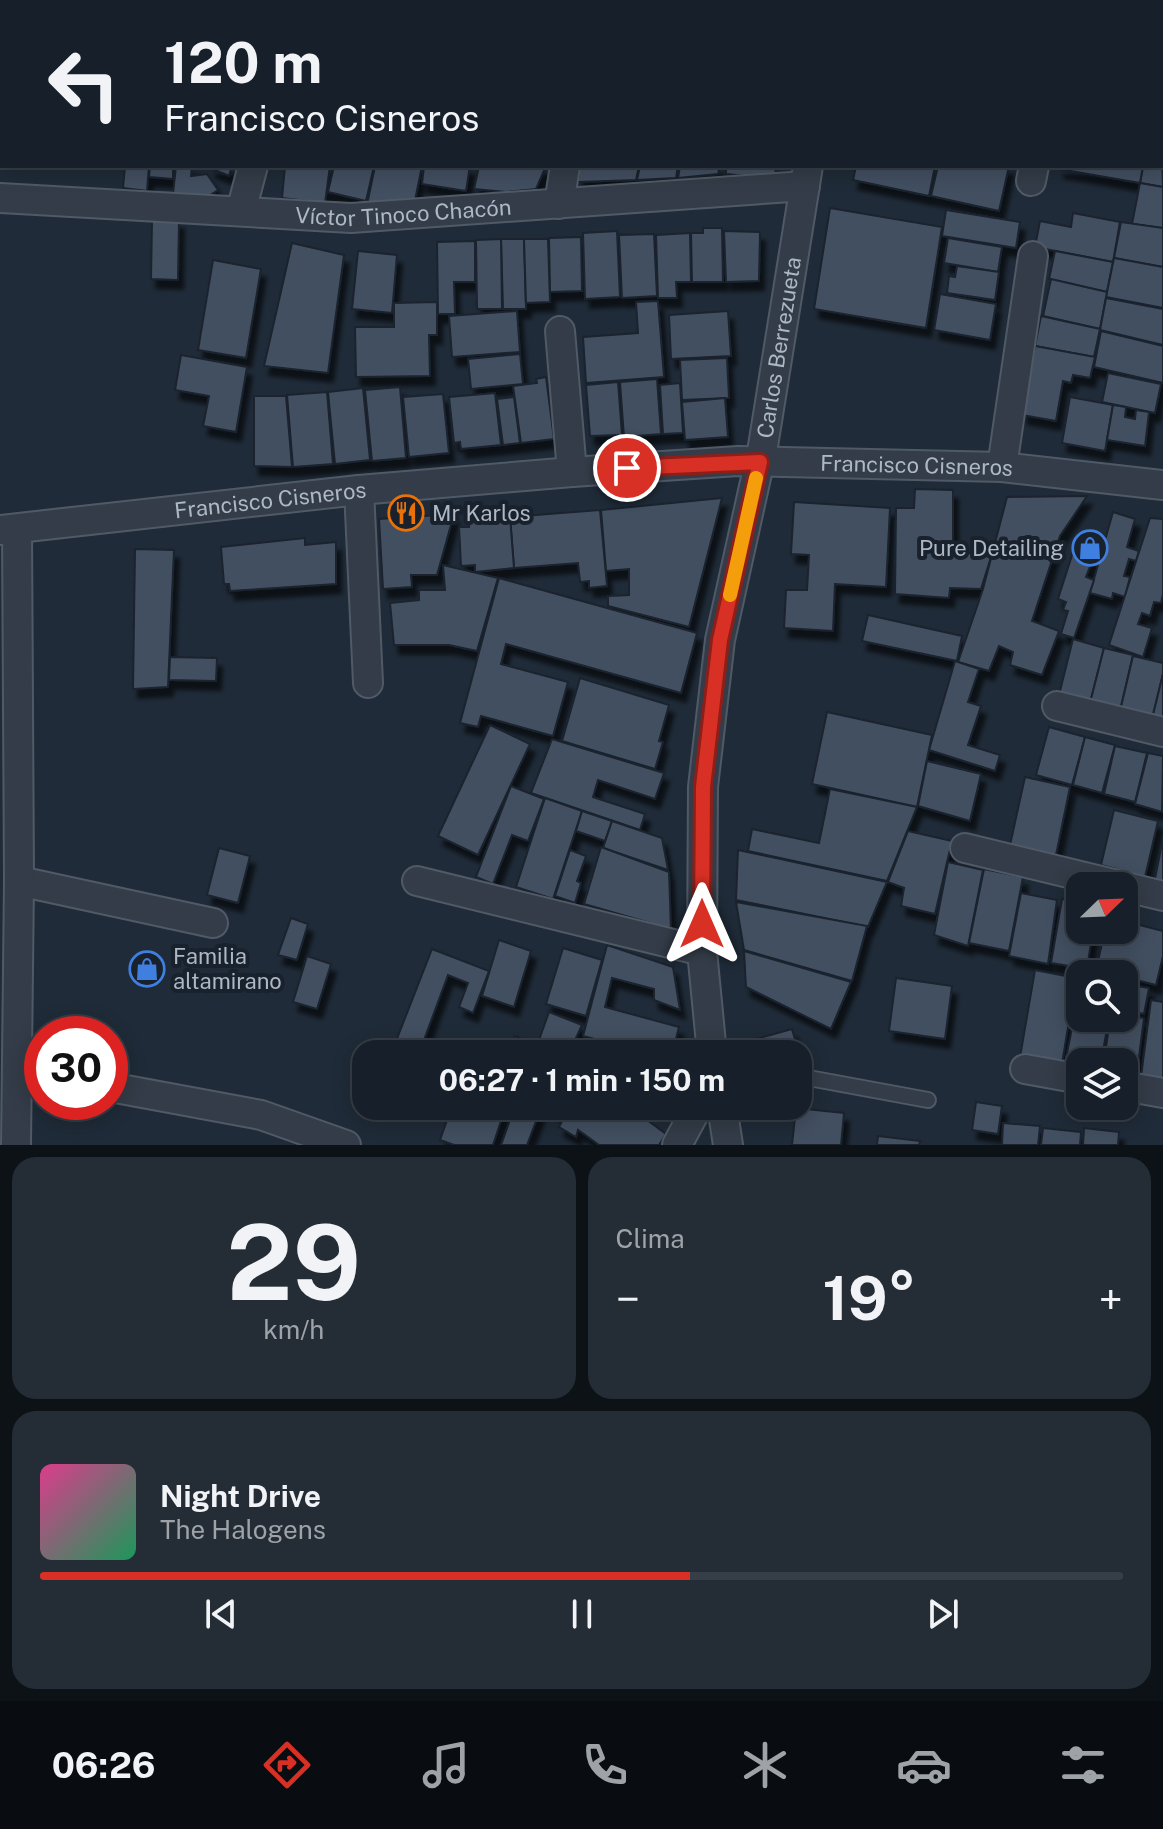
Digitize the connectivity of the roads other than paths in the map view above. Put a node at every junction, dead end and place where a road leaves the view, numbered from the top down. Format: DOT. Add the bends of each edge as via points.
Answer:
graph roads {
  1 [pos="252,168"];
  2 [pos="565,168"];
  3 [pos="807,176"];
  4 [pos="0,198"];
  5 [pos="559,204"];
  6 [pos="241,211"];
  7 [pos="1033,256"];
  8 [pos="560,331"];
  9 [pos="760,462"];
  10 [pos="1002,467"];
  11 [pos="572,472"];
  12 [pos="1162,481"];
  13 [pos="359,490"];
  14 [pos="9,529"];
  15 [pos="368,683"];
  16 [pos="1057,706"];
  17 [pos="1163,732"];
  18 [pos="965,848"];
  19 [pos="19,881"];
  20 [pos="417,881"];
  21 [pos="1163,896"];
  22 [pos="213,923"];
  23 [pos="702,951"];
  24 [pos="710,1040"];
  25 [pos="1025,1069"];
  26 [pos="1066,1076"];
  27 [pos="812,1079"];
  28 [pos="20,1086"];
  29 [pos="1138,1089"];
  30 [pos="128,1090"];
  31 [pos="1163,1093"];
  32 [pos="928,1100"];
  33 [pos="690,1120"];
  34 [pos="724,1120"];
  35 [pos="16,1145"];
  36 [pos="346,1145"];
  37 [pos="677,1145"];
  38 [pos="728,1145"];
  1 -- 6 [label="street"];
  2 -- 5 [label="street"];
  3 -- 5 [label="street, Víctor Tinoco Chacón"];
  3 -- 9 [label="street, Carlos Berrezueta"];
  4 -- 6 [label="street, Víctor Tinoco Chacón"];
  5 -- 6 [label="street, Víctor Tinoco Chacón" via="351,218"];
  7 -- 10 [label="street"];
  8 -- 11 [label="street"];
  9 -- 10 [label="street, Francisco Cisneros"];
  9 -- 11 [label="street, Francisco Cisneros"];
  9 -- 23 [label="street, Carlos Berrezueta" via="718,654 703,787"];
  10 -- 12 [label="street, Francisco Cisneros"];
  11 -- 13 [label="street, Francisco Cisneros"];
  13 -- 14 [label="street, Francisco Cisneros"];
  13 -- 15 [label="street"];
  14 -- 19 [label="street"];
  16 -- 17 [label="street"];
  18 -- 21 [label="street"];
  19 -- 22 [label="street"];
  19 -- 28 [label="street"];
  20 -- 23 [label="street"];
  23 -- 24 [label="street, Carlos Berrezueta"];
  25 -- 26 [label="street"];
  27 -- 32 [label="lane"];
  28 -- 35 [label="street"];
  29 -- 31 [label="street"];
  30 -- 36 [label="street" via="261,1115"];
  33 -- 37 [label="street"];
  34 -- 38 [label="street"];
}
